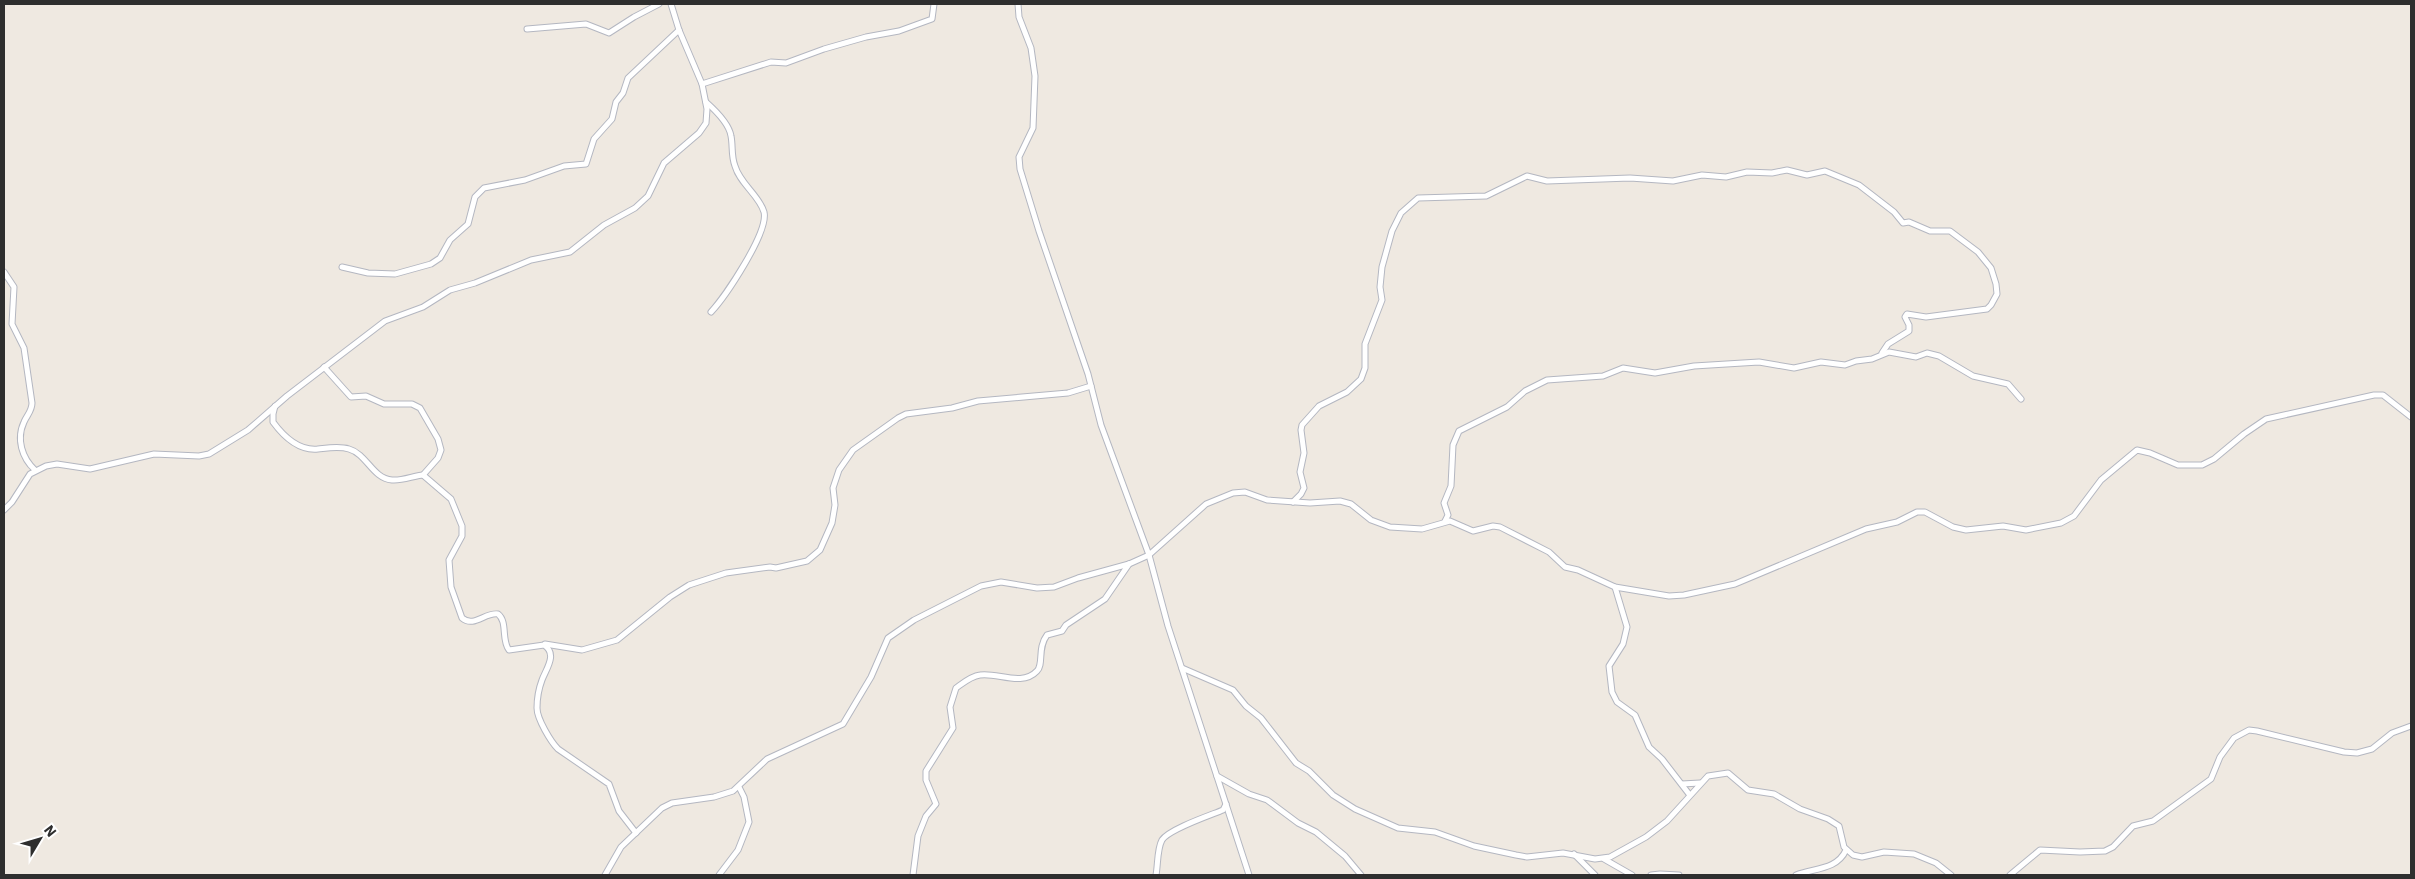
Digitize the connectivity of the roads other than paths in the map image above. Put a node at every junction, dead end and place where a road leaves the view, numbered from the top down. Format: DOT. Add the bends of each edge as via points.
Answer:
graph roads {
  1 [pos="659,4"];
  2 [pos="671,4"];
  3 [pos="934,4"];
  4 [pos="1018,4"];
  5 [pos="527,29"];
  6 [pos="678,30"];
  7 [pos="702,84"];
  8 [pos="706,102"];
  9 [pos="342,267"];
  10 [pos="4,272"];
  11 [pos="711,312"];
  12 [pos="1882,353"];
  13 [pos="324,366"];
  14 [pos="1091,386"];
  15 [pos="2021,399"];
  16 [pos="277,404"];
  17 [pos="263,417"];
  18 [pos="2411,417"];
  19 [pos="273,422"];
  20 [pos="35,470"];
  21 [pos="423,475"];
  22 [pos="1292,502"];
  23 [pos="4,510"];
  24 [pos="1444,522"];
  25 [pos="1149,555"];
  26 [pos="1129,564"];
  27 [pos="1615,587"];
  28 [pos="544,644"];
  29 [pos="1182,668"];
  30 [pos="2411,726"];
  31 [pos="1216,776"];
  32 [pos="1700,783"];
  33 [pos="1682,784"];
  34 [pos="739,787"];
  35 [pos="1689,794"];
  36 [pos="1226,804"];
  37 [pos="636,833"];
  38 [pos="1846,850"];
  39 [pos="1573,854"];
  40 [pos="1604,859"];
  41 [pos="604,875"];
  42 [pos="719,875"];
  43 [pos="913,875"];
  44 [pos="1156,875"];
  45 [pos="1249,875"];
  46 [pos="1361,875"];
  47 [pos="1595,875"];
  48 [pos="1632,875"];
  49 [pos="1651,875"];
  50 [pos="1679,875"];
  51 [pos="1796,875"];
  52 [pos="1951,875"];
  53 [pos="2010,875"];
  1 -- 5 [label="street" via="609,33 586,24"];
  2 -- 6 [label="street"];
  3 -- 7 [label="street" via="932,19 912,27 838,44 786,63 772,62"];
  4 -- 14 [label="street" via="1035,75 1032,128 1019,164 1038,231 1067,308"];
  6 -- 7 [label="street"];
  6 -- 9 [label="street" via="628,78 612,119 594,139 586,164 564,166 525,180 484,188 476,198 468,224 450,240 440,258 431,264 395,274 368,273"];
  7 -- 8 [label="street"];
  8 -- 11 [label="street" via="730,131 736,170 764,215 762,227 736,279"];
  8 -- 13 [label="street" via="708,115 703,129 664,163 648,196 629,212 604,225 570,252 530,260 450,290 423,307 384,321"];
  10 -- 20 [label="street" via="14,287 12,324 24,348 32,406 21,429 22,450 26,462"];
  12 -- 15 [label="street" via="1916,357 1925,353 1935,354 1973,376 2008,384"];
  12 -- 22 [label="street" via="1888,344 1909,331 1907,314 1926,317 1987,308 1997,294 1995,280 1991,268 1978,252 1950,231 1930,231 1902,222 1860,185 1830,172 1807,175 1781,170 1772,174 1702,175 1673,181 1630,178 1547,181 1527,176 1486,196 1418,198 1402,214 1392,231 1382,266 1382,300 1365,344 1365,368 1361,379 1346,392 1319,406 1302,425 1304,453 1300,472 1304,488"];
  12 -- 24 [label="street" via="1872,359 1845,365 1821,362 1787,368 1739,362 1655,373 1623,368 1603,376 1541,382 1507,407 1456,435 1451,486 1444,502 1448,515"];
  13 -- 16 [label="street"];
  13 -- 21 [label="street" via="352,397 366,396 384,404 420,408 441,450"];
  14 -- 25 [label="street" via="1101,425"];
  14 -- 28 [label="street" via="1068,393 978,401 898,418 853,450 839,470 833,488 832,523 820,550 810,560 776,568 770,566 731,572 689,585 617,640 582,650"];
  16 -- 17 [label="street"];
  16 -- 19 [label="street"];
  17 -- 19 [label="street"];
  17 -- 20 [label="street" via="235,439 204,456 158,454 95,469 57,464"];
  18 -- 27 [label="street" via="2383,395 2374,395 2266,420 2202,465 2178,465 2137,450 2101,480 2074,516 2061,523 2026,530 2003,526 1966,530 1920,512 1897,522 1866,529 1728,586 1674,596"];
  19 -- 21 [label="street" via="302,448 338,447 355,451 388,479"];
  20 -- 23 [label="street"];
  21 -- 28 [label="street" via="451,499 462,526 462,536 449,560 451,587 462,618 473,621 491,613 499,615 509,650"];
  22 -- 24 [label="street" via="1346,502 1371,520 1390,527 1422,529"];
  22 -- 25 [label="street" via="1262,499 1242,492 1218,498 1194,513"];
  24 -- 27 [label="street" via="1453,521 1473,531 1500,527 1545,550 1565,567"];
  25 -- 26 [label="street"];
  25 -- 29 [label="street"];
  26 -- 34 [label="street" via="1054,587 994,582 973,589 914,620 886,640 871,677 843,724 767,760"];
  26 -- 43 [label="street" via="1105,599 1062,631 1047,635 1041,645 1036,672 1017,678 977,675 956,688 950,707 953,728 926,771 926,780 936,804 926,816 918,836"];
  27 -- 33 [label="street" via="1627,627 1623,644 1608,669 1612,692 1617,702 1635,715 1648,747"];
  28 -- 37 [label="street" via="550,656 537,706 541,722 558,749 610,784 619,810"];
  29 -- 31 [label="street"];
  29 -- 39 [label="street" via="1233,690 1261,718 1296,763 1310,771 1336,798 1364,814 1398,828 1435,832 1474,846 1516,855"];
  30 -- 53 [label="street" via="2392,733 2372,749 2357,753 2249,730 2234,738 2222,754 2211,779 2153,821 2133,826 2113,848 2080,852 2040,850"];
  31 -- 36 [label="street"];
  31 -- 46 [label="street" via="1249,794 1268,800 1298,824 1316,832 1345,856"];
  32 -- 33 [label="street"];
  32 -- 35 [label="street"];
  32 -- 38 [label="street" via="1712,775 1728,773 1748,790 1774,794 1800,809 1825,817 1838,826"];
  33 -- 35 [label="street"];
  34 -- 37 [label="street" via="714,797 666,805"];
  34 -- 42 [label="street" via="749,822 738,850"];
  35 -- 40 [label="street" via="1655,831"];
  36 -- 44 [label="street" via="1221,811 1201,817 1165,836"];
  36 -- 45 [label="street"];
  37 -- 41 [label="street" via="617,852"];
  38 -- 51 [label="street" via="1835,864"];
  38 -- 52 [label="street" via="1862,857 1884,852 1914,854 1938,864"];
  39 -- 40 [label="street"];
  39 -- 47 [label="street"];
  40 -- 48 [label="street"];
  49 -- 50 [label="street"];
}
